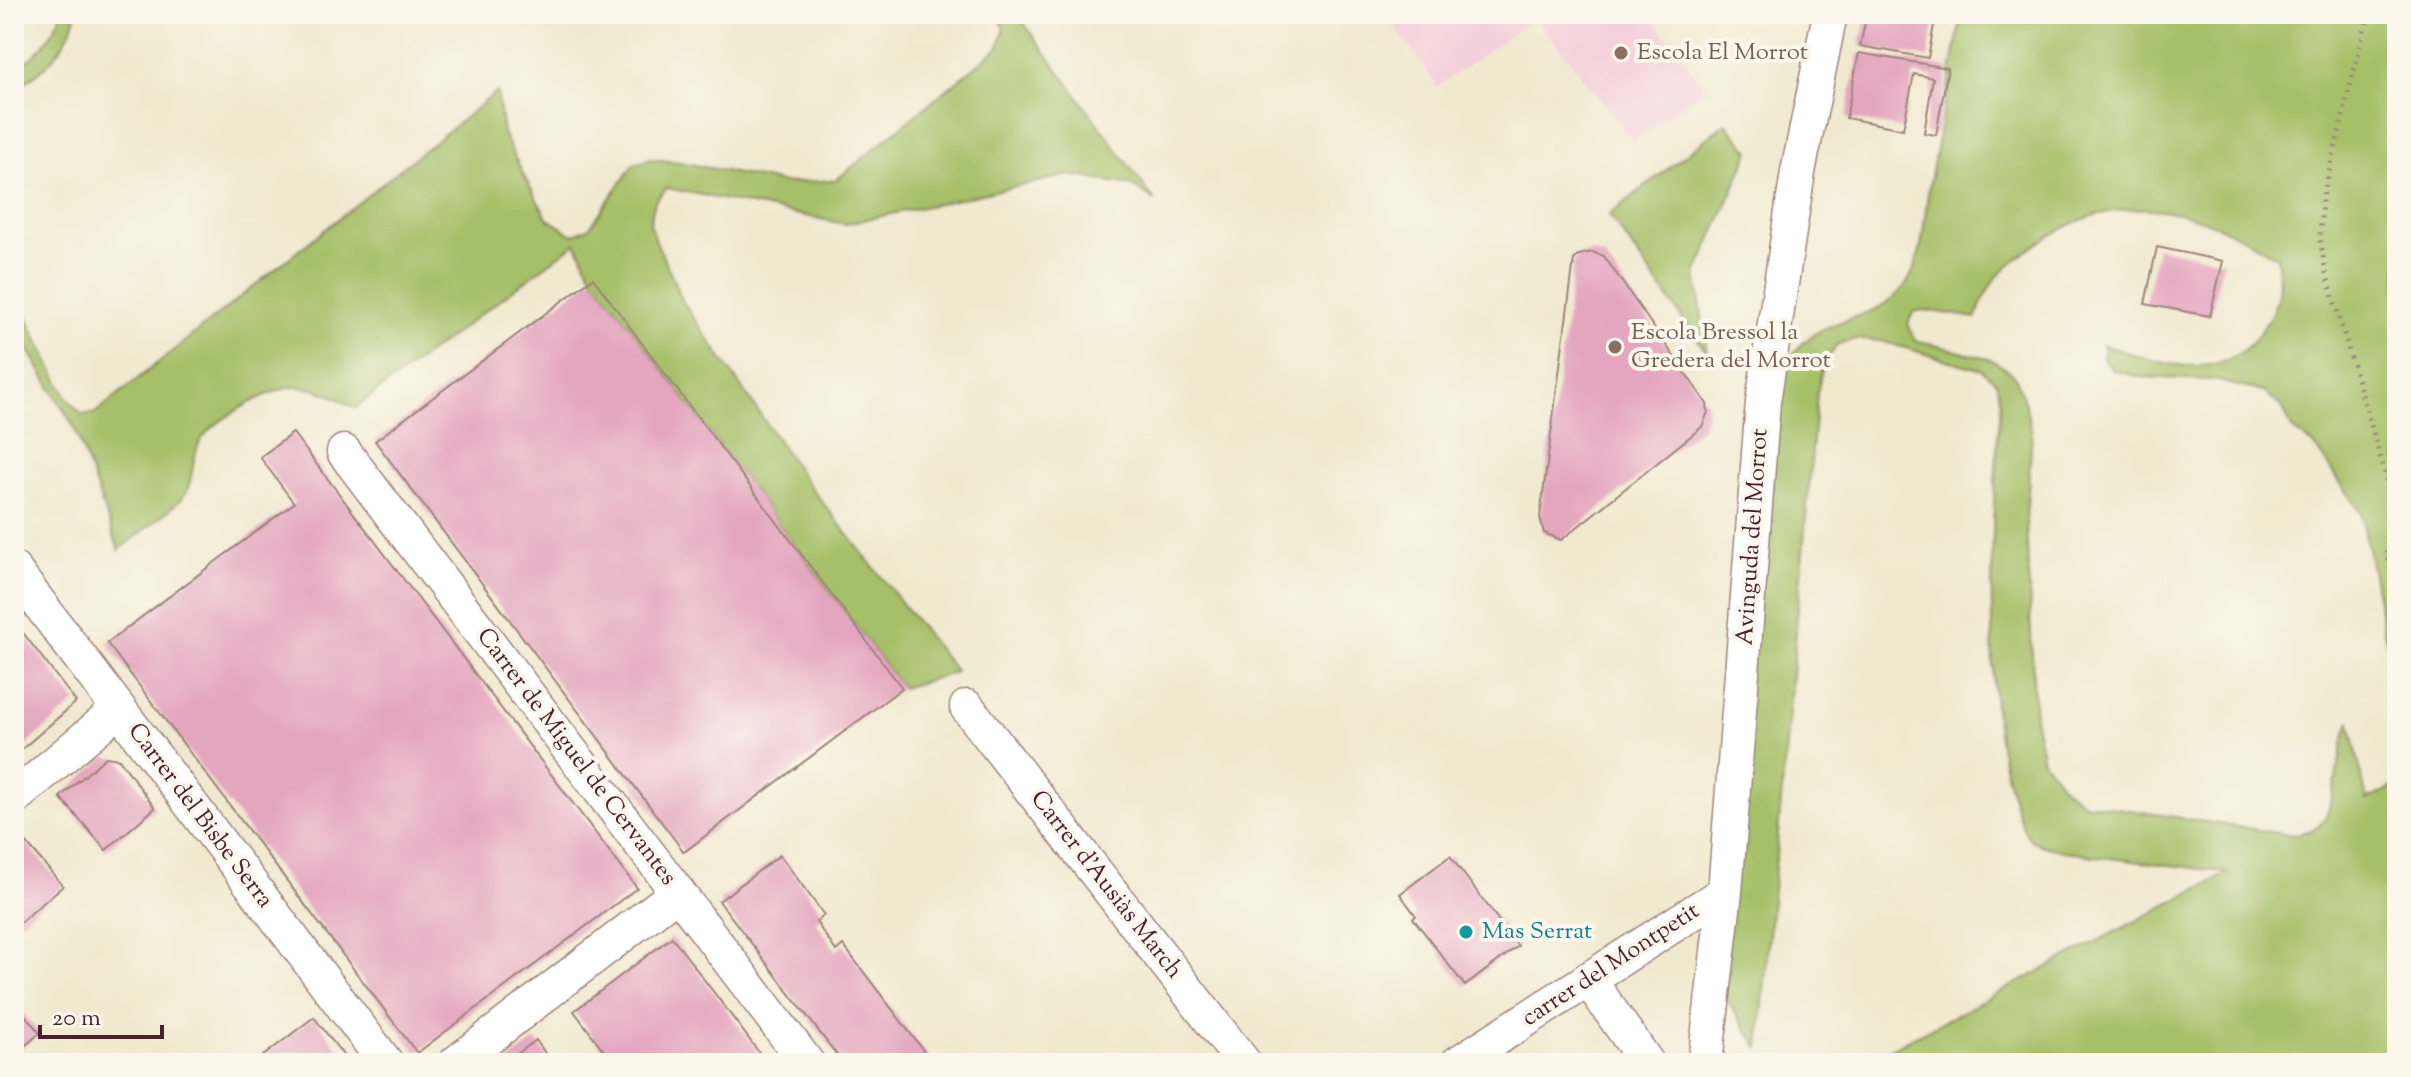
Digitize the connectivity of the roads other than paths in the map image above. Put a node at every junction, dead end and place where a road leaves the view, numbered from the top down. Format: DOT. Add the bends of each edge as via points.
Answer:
graph roads {
  1 [pos="1830,14"];
  2 [pos="344,452"];
  3 [pos="14,570"];
  4 [pos="967,707"];
  5 [pos="119,709"];
  6 [pos="14,798"];
  7 [pos="678,892"];
  8 [pos="1725,892"];
  9 [pos="1589,980"];
  10 [pos="386,1063"];
  11 [pos="456,1063"];
  12 [pos="807,1063"];
  13 [pos="1244,1063"];
  14 [pos="1458,1063"];
  15 [pos="1647,1063"];
  16 [pos="1705,1063"];
  1 -- 8 [label="street, Avinguda del Morrot" via="1798,172 1763,402"];
  2 -- 7 [label="street, Carrer de Miguel de Cervantes"];
  3 -- 5 [label="street, Carrer del Bisbe Serra"];
  4 -- 13 [label="street, Carrer d'Ausiàs March"];
  5 -- 6 [label="street"];
  5 -- 10 [label="street, Carrer del Bisbe Serra"];
  7 -- 11 [label="street"];
  7 -- 12 [label="street, Carrer de Miguel de Cervantes"];
  8 -- 9 [label="street, carrer del Montpetit"];
  8 -- 16 [label="street, Avinguda del Morrot"];
  9 -- 14 [label="street, carrer del Montpetit"];
  9 -- 15 [label="street"];
}
